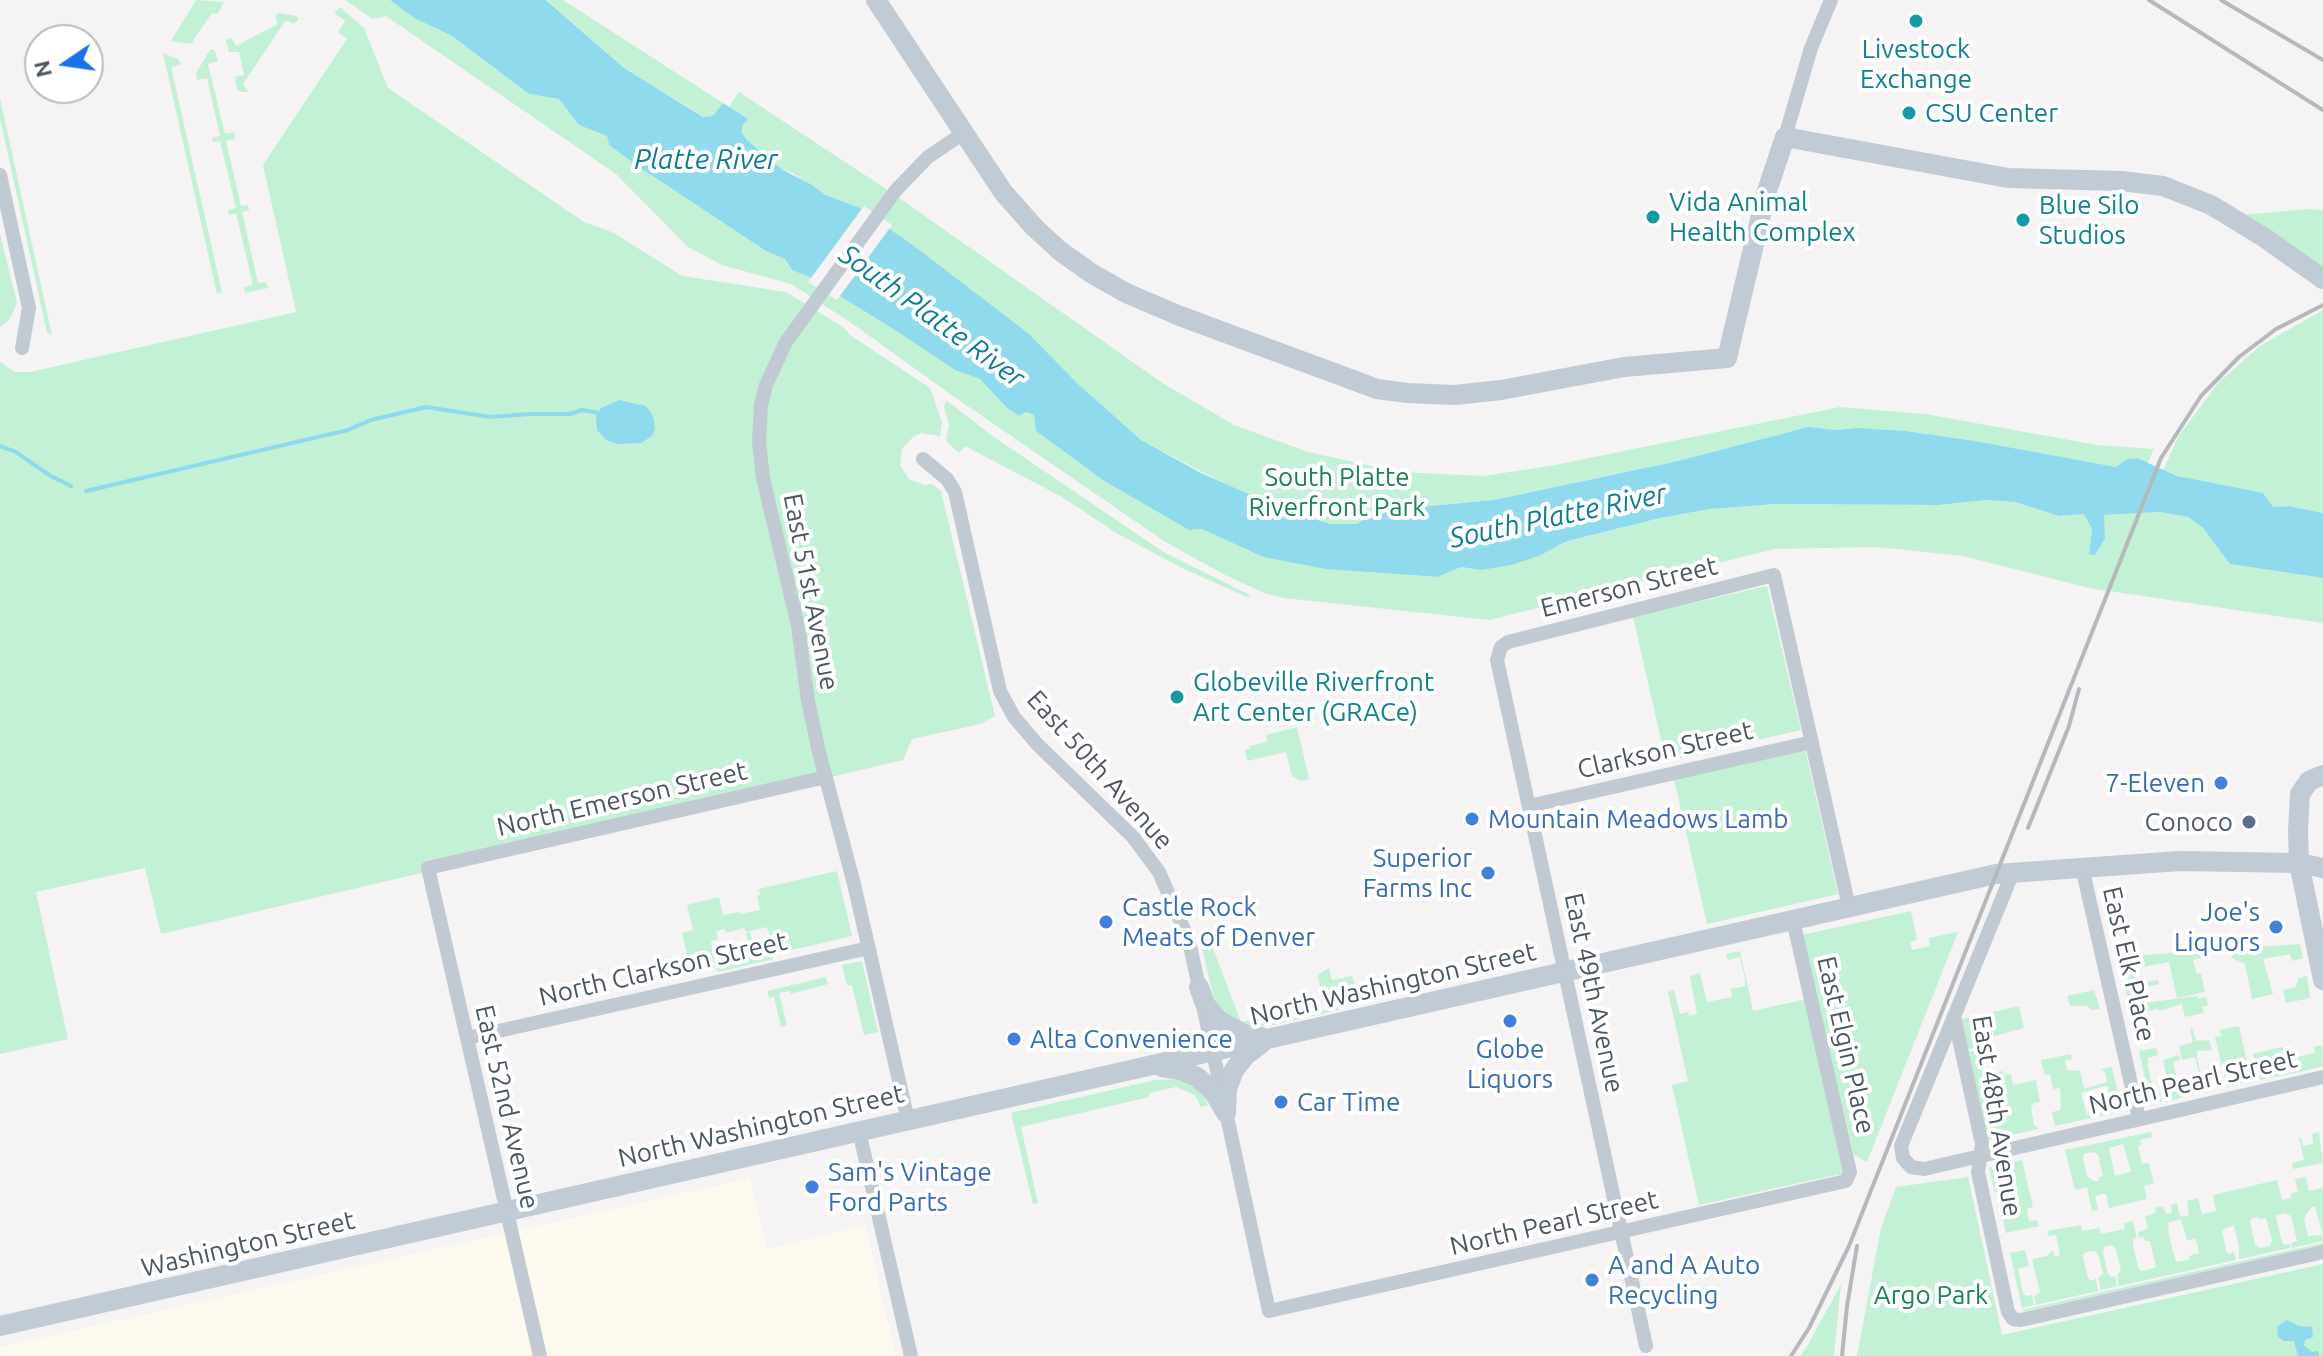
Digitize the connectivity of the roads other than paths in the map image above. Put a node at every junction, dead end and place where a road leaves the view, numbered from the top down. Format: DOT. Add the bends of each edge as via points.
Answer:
graph roads {
  1 [pos="876,0"];
  2 [pos="1831,0"];
  3 [pos="962,134"];
  4 [pos="1785,137"];
  5 [pos="0,175"];
  6 [pos="2323,279"];
  7 [pos="22,348"];
  8 [pos="923,459"];
  9 [pos="1499,650"];
  10 [pos="1812,742"];
  11 [pos="2323,775"];
  12 [pos="826,777"];
  13 [pos="1529,806"];
  14 [pos="2323,854"];
  15 [pos="2299,863"];
  16 [pos="2082,867"];
  17 [pos="428,868"];
  18 [pos="2323,868"];
  19 [pos="2013,872"];
  20 [pos="1849,907"];
  21 [pos="1793,920"];
  22 [pos="869,948"];
  23 [pos="1565,972"];
  24 [pos="2323,980"];
  25 [pos="1199,987"];
  26 [pos="1954,1016"];
  27 [pos="467,1038"];
  28 [pos="1273,1038"];
  29 [pos="1213,1051"];
  30 [pos="1142,1067"];
  31 [pos="2323,1077"];
  32 [pos="1226,1113"];
  33 [pos="2139,1119"];
  34 [pos="908,1120"];
  35 [pos="859,1131"];
  36 [pos="1980,1156"];
  37 [pos="1848,1180"];
  38 [pos="507,1211"];
  39 [pos="1622,1232"];
  40 [pos="2323,1252"];
  41 [pos="1269,1311"];
  42 [pos="0,1326"];
  43 [pos="1646,1346"];
  44 [pos="540,1356"];
  45 [pos="911,1356"];
  1 -- 3 [label="main road"];
  2 -- 4 [label="street"];
  3 -- 4 [label="main road" via="1034,227 1091,273 1126,293 1377,389 1455,395 1624,367 1727,358"];
  3 -- 12 [label="street, East 51st Avenue" via="928,157 896,190 774,363 761,405 763,478"];
  4 -- 6 [label="main road" via="2008,178 2163,186 2211,205"];
  5 -- 7 [label="street" via="29,308"];
  8 -- 25 [label="street, East 50th Avenue" via="955,492 1000,691 1037,744 1133,837 1159,872 1189,941"];
  9 -- 10 [label="street, Emerson Street" via="1508,642 1774,575"];
  9 -- 13 [label="street, East 49th Avenue"];
  10 -- 13 [label="street, Clarkson Street"];
  10 -- 20 [label="street"];
  11 -- 15 [label="main road" via="2309,781 2300,794"];
  12 -- 17 [label="street, North Emerson Street"];
  12 -- 22 [label="street, East 51st Avenue"];
  13 -- 23 [label="street, East 49th Avenue"];
  14 -- 15 [label="main road, North Washington Street"];
  15 -- 16 [label="main road, North Washington Street" via="2180,861"];
  15 -- 18 [label="main road, North Washington Street"];
  15 -- 24 [label="main road"];
  16 -- 19 [label="main road, North Washington Street"];
  16 -- 33 [label="street, East Elk Place"];
  17 -- 27 [label="street, East 52nd Avenue"];
  19 -- 20 [label="main road, North Washington Street"];
  19 -- 26 [label="street, East 48th Avenue"];
  20 -- 21 [label="main road, North Washington Street"];
  21 -- 23 [label="main road, North Washington Street"];
  21 -- 37 [label="street, East Elgin Place"];
  22 -- 27 [label="street, North Clarkson Street"];
  22 -- 34 [label="street, East 51st Avenue"];
  23 -- 28 [label="main road, North Washington Street"];
  23 -- 39 [label="street, East 49th Avenue"];
  25 -- 28 [label="main road" via="1209,1010 1225,1026"];
  25 -- 29 [label="street, East 50th Avenue"];
  26 -- 36 [label="street, East 48th Avenue" via="1982,1144"];
  26 -- 36 [label="street, North Pearl Street" via="1901,1152 1906,1164 1917,1169"];
  27 -- 38 [label="street, East 52nd Avenue"];
  28 -- 29 [label="main road, North Washington Street"];
  28 -- 32 [label="main road" via="1251,1049 1236,1067 1227,1089"];
  29 -- 30 [label="main road, North Washington Street"];
  29 -- 32 [label="street, East 50th Avenue"];
  30 -- 32 [label="main road" via="1173,1068 1197,1077"];
  30 -- 34 [label="main road, North Washington Street"];
  31 -- 33 [label="street, North Pearl Street"];
  32 -- 41 [label="street, East 50th Avenue"];
  33 -- 36 [label="street, North Pearl Street"];
  34 -- 35 [label="main road, North Washington Street"];
  35 -- 38 [label="main road, North Washington Street"];
  35 -- 45 [label="street"];
  36 -- 40 [label="street, East 48th Avenue" via="1978,1172 2012,1318"];
  37 -- 39 [label="street, North Pearl Street"];
  38 -- 42 [label="main road, Washington Street"];
  38 -- 44 [label="street, East 52nd Avenue"];
  39 -- 41 [label="street, North Pearl Street"];
  39 -- 43 [label="street, East 49th Avenue"];
}
